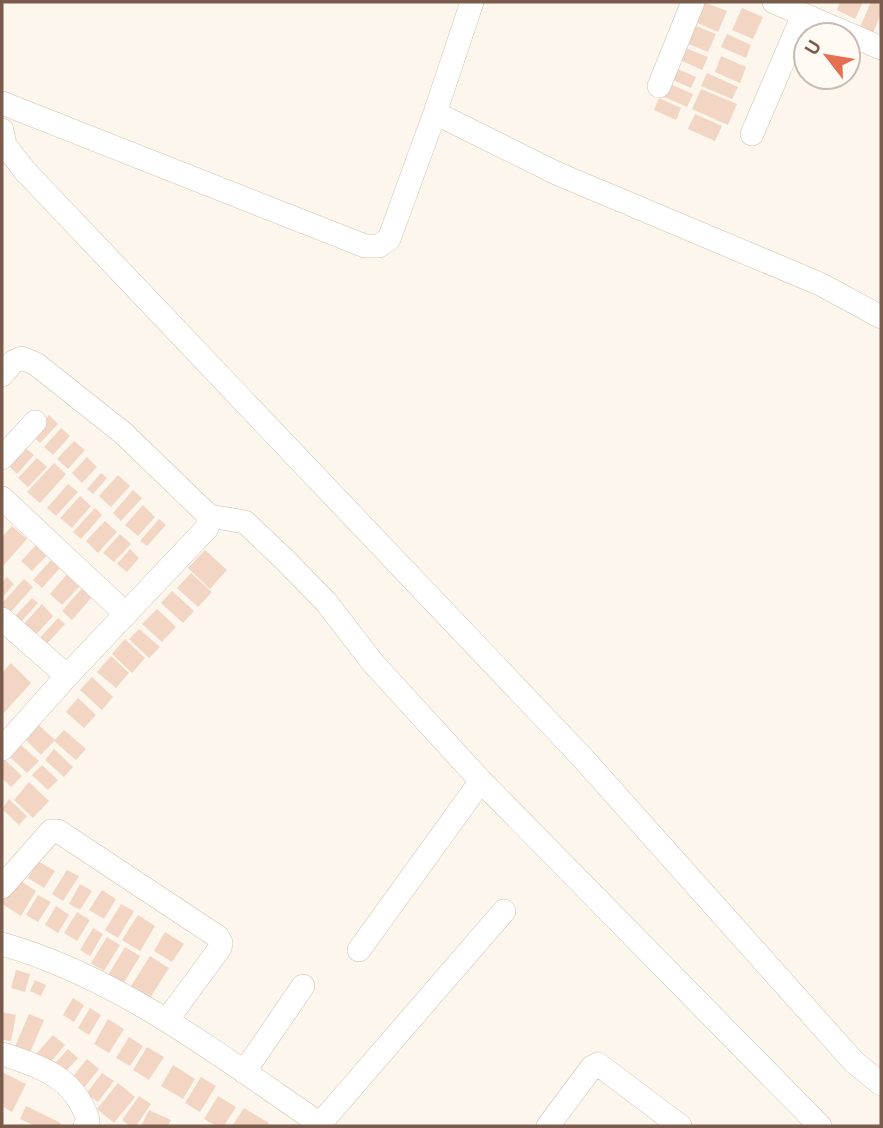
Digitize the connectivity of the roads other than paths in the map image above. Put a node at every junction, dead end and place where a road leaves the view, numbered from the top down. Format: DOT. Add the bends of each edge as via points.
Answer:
graph roads {
  1 [pos="472,2"];
  2 [pos="693,2"];
  3 [pos="774,2"];
  4 [pos="803,15"];
  5 [pos="881,48"];
  6 [pos="659,86"];
  7 [pos="4,103"];
  8 [pos="435,113"];
  9 [pos="2,130"];
  10 [pos="751,134"];
  11 [pos="881,317"];
  12 [pos="2,375"];
  13 [pos="35,422"];
  14 [pos="2,458"];
  15 [pos="2,498"];
  16 [pos="209,516"];
  17 [pos="126,614"];
  18 [pos="2,619"];
  19 [pos="67,676"];
  20 [pos="2,749"];
  21 [pos="481,781"];
  22 [pos="2,887"];
  23 [pos="504,911"];
  24 [pos="2,944"];
  25 [pos="359,950"];
  26 [pos="303,986"];
  27 [pos="167,1020"];
  28 [pos="2,1054"];
  29 [pos="244,1072"];
  30 [pos="881,1084"];
  31 [pos="322,1125"];
  32 [pos="85,1126"];
  33 [pos="548,1126"];
  34 [pos="680,1126"];
  35 [pos="820,1126"];
  1 -- 8 [label="street"];
  2 -- 6 [label="street"];
  3 -- 4 [label="street"];
  4 -- 5 [label="street"];
  4 -- 10 [label="street"];
  7 -- 8 [label="street" via="365,246 379,246 389,239"];
  7 -- 9 [label="street"];
  8 -- 11 [label="street" via="556,173 820,284"];
  9 -- 30 [label="street" via="5,145 25,171 581,755 854,1062"];
  12 -- 16 [label="street" via="22,358 36,364 123,433"];
  13 -- 14 [label="street"];
  15 -- 17 [label="street"];
  16 -- 17 [label="street" via="207,528"];
  16 -- 21 [label="street" via="245,522 285,560"];
  17 -- 19 [label="street"];
  18 -- 19 [label="street"];
  19 -- 20 [label="street"];
  21 -- 25 [label="street"];
  21 -- 35 [label="street"];
  22 -- 27 [label="street" via="51,831 58,831 218,937 220,948"];
  23 -- 31 [label="street"];
  24 -- 27 [label="street" via="56,961"];
  26 -- 29 [label="street"];
  27 -- 29 [label="street"];
  28 -- 32 [label="street" via="33,1063 71,1088 82,1101 88,1120"];
  29 -- 31 [label="street"];
  33 -- 34 [label="street" via="598,1064"];
}
